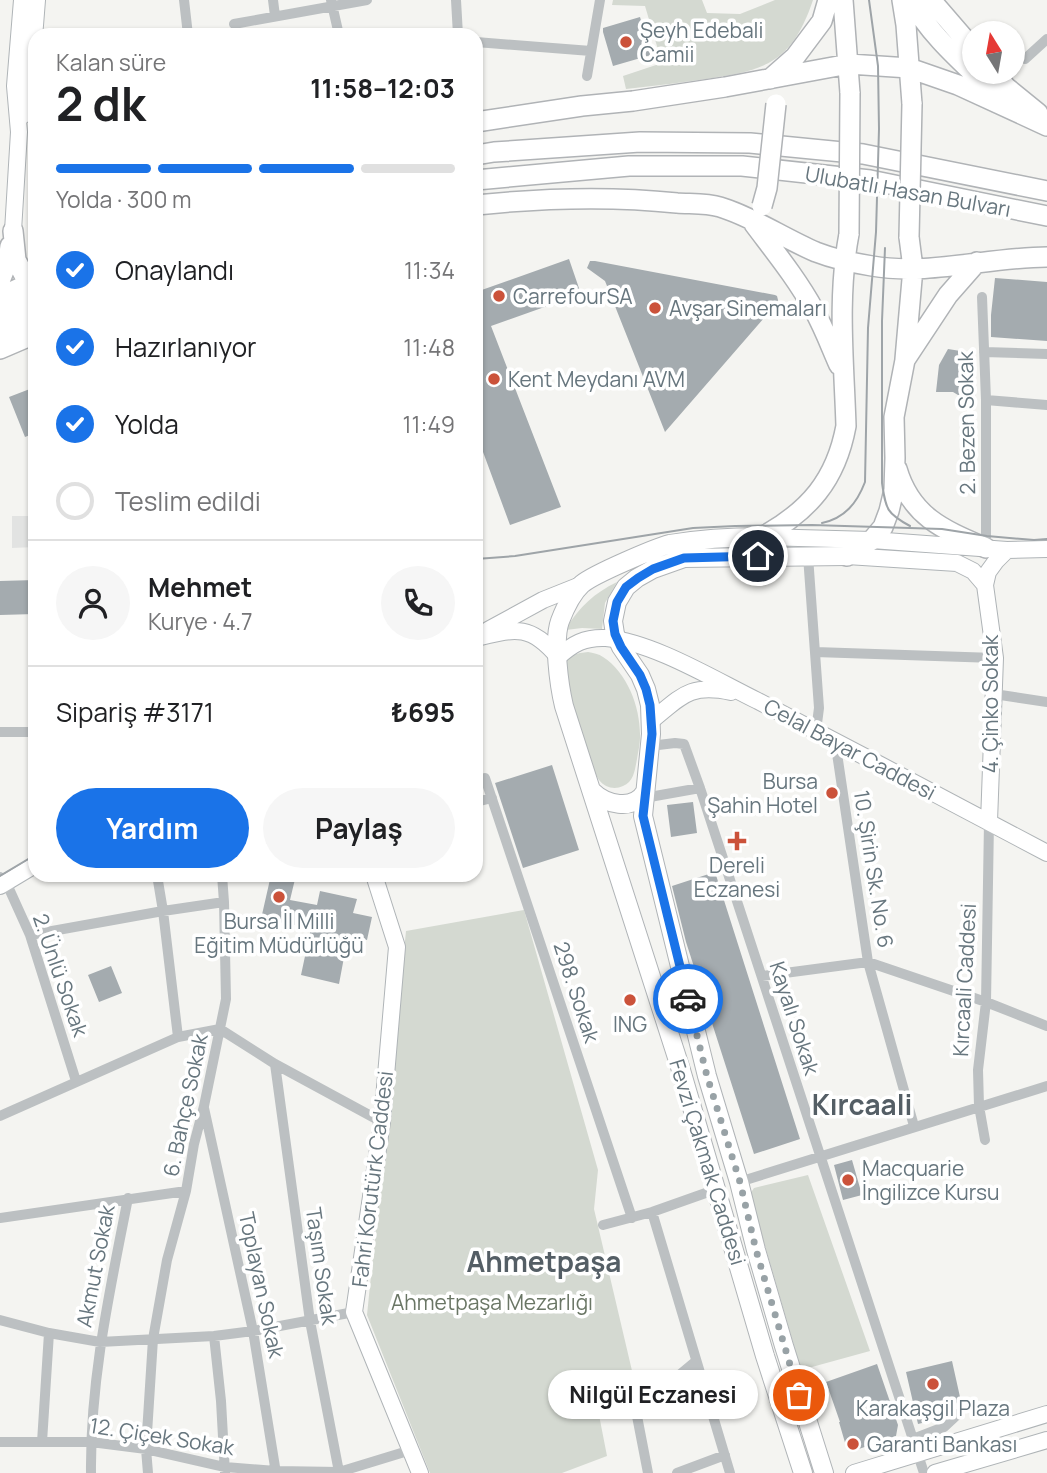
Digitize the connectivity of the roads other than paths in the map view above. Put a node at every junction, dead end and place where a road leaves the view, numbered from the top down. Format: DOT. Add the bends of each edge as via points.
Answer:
graph roads {
  1 [pos="22,0"];
  2 [pos="37,0"];
  3 [pos="184,0"];
  4 [pos="273,0"];
  5 [pos="367,0"];
  6 [pos="456,0"];
  7 [pos="600,0"];
  8 [pos="828,0"];
  9 [pos="843,0"];
  10 [pos="902,0"];
  11 [pos="911,0"];
  12 [pos="931,0"];
  13 [pos="332,3"];
  14 [pos="275,16"];
  15 [pos="234,24"];
  16 [pos="36,28"];
  17 [pos="187,28"];
  18 [pos="337,28"];
  19 [pos="458,28"];
  20 [pos="962,36"];
  21 [pos="1047,39"];
  22 [pos="483,43"];
  23 [pos="591,51"];
  24 [pos="1026,58"];
  25 [pos="849,64"];
  26 [pos="909,68"];
  27 [pos="587,76"];
  28 [pos="770,79"];
  29 [pos="1003,84"];
  30 [pos="28,95"];
  31 [pos="1007,107"];
  32 [pos="1047,120"];
  33 [pos="483,121"];
  34 [pos="1047,126"];
  35 [pos="19,132"];
  36 [pos="483,154"];
  37 [pos="483,179"];
  38 [pos="1047,191"];
  39 [pos="483,205"];
  40 [pos="756,213"];
  41 [pos="1047,216"];
  42 [pos="13,231"];
  43 [pos="1047,257"];
  44 [pos="844,261"];
  45 [pos="977,262"];
  46 [pos="913,268"];
  47 [pos="28,278"];
  48 [pos="0,281"];
  49 [pos="28,283"];
  50 [pos="0,297"];
  51 [pos="982,298"];
  52 [pos="28,301"];
  53 [pos="0,314"];
  54 [pos="28,320"];
  55 [pos="0,332"];
  56 [pos="28,337"];
  57 [pos="0,349"];
  58 [pos="984,352"];
  59 [pos="1047,354"];
  60 [pos="905,360"];
  61 [pos="844,377"];
  62 [pos="986,400"];
  63 [pos="1047,405"];
  64 [pos="895,458"];
  65 [pos="762,537"];
  66 [pos="872,540"];
  67 [pos="986,548"];
  68 [pos="1047,549"];
  69 [pos="1007,550"];
  70 [pos="808,556"];
  71 [pos="848,556"];
  72 [pos="583,583"];
  73 [pos="985,585"];
  74 [pos="483,633"];
  75 [pos="483,636"];
  76 [pos="616,637"];
  77 [pos="815,652"];
  78 [pos="558,657"];
  79 [pos="995,658"];
  80 [pos="994,694"];
  81 [pos="747,696"];
  82 [pos="1047,702"];
  83 [pos="816,731"];
  84 [pos="0,732"];
  85 [pos="28,732"];
  86 [pos="651,734"];
  87 [pos="835,740"];
  88 [pos="485,778"];
  89 [pos="700,788"];
  90 [pos="592,791"];
  91 [pos="644,795"];
  92 [pos="492,798"];
  93 [pos="483,800"];
  94 [pos="989,822"];
  95 [pos="1047,852"];
  96 [pos="28,869"];
  97 [pos="2,882"];
  98 [pos="158,882"];
  99 [pos="223,882"];
  100 [pos="376,882"];
  101 [pos="224,902"];
  102 [pos="163,911"];
  103 [pos="30,935"];
  104 [pos="868,962"];
  105 [pos="761,976"];
  106 [pos="986,1002"];
  107 [pos="1047,1026"];
  108 [pos="220,1029"];
  109 [pos="178,1037"];
  110 [pos="275,1064"];
  111 [pos="76,1081"];
  112 [pos="1047,1086"];
  113 [pos="204,1106"];
  114 [pos="979,1106"];
  115 [pos="0,1116"];
  116 [pos="382,1122"];
  117 [pos="914,1126"];
  118 [pos="985,1140"];
  119 [pos="820,1156"];
  120 [pos="740,1182"];
  121 [pos="717,1189"];
  122 [pos="186,1191"];
  123 [pos="128,1198"];
  124 [pos="652,1212"];
  125 [pos="0,1218"];
  126 [pos="632,1218"];
  127 [pos="603,1225"];
  128 [pos="354,1312"];
  129 [pos="0,1320"];
  130 [pos="310,1321"];
  131 [pos="253,1331"];
  132 [pos="48,1333"];
  133 [pos="214,1336"];
  134 [pos="153,1339"];
  135 [pos="100,1342"];
  136 [pos="696,1361"];
  137 [pos="958,1413"];
  138 [pos="1047,1415"];
  139 [pos="1047,1440"];
  140 [pos="0,1442"];
  141 [pos="43,1442"];
  142 [pos="91,1442"];
  143 [pos="915,1446"];
  144 [pos="146,1450"];
  145 [pos="411,1450"];
  146 [pos="725,1455"];
  147 [pos="225,1470"];
  148 [pos="947,1471"];
  149 [pos="276,1472"];
  150 [pos="339,1472"];
  151 [pos="91,1473"];
  152 [pos="148,1473"];
  153 [pos="420,1473"];
  154 [pos="648,1473"];
  155 [pos="677,1473"];
  156 [pos="730,1473"];
  157 [pos="803,1473"];
  158 [pos="824,1473"];
  159 [pos="854,1473"];
  160 [pos="924,1473"];
  1 -- 35 [label="main road" via="15,86"];
  2 -- 16 [label="main road"];
  3 -- 17 [label="street"];
  4 -- 14 [label="street"];
  5 -- 13 [label="street"];
  6 -- 19 [label="street"];
  7 -- 23 [label="street"];
  8 -- 28 [label="highway" via="822,21 795,57"];
  9 -- 25 [label="highway"];
  10 -- 26 [label="highway"];
  11 -- 31 [label="highway" via="920,18 946,47"];
  12 -- 20 [label="highway"];
  13 -- 14 [label="street"];
  13 -- 18 [label="street"];
  14 -- 15 [label="street"];
  21 -- 24 [label="street"];
  22 -- 23 [label="street"];
  23 -- 27 [label="street"];
  25 -- 26 [label="highway"];
  25 -- 28 [label="highway"];
  25 -- 44 [label="highway, bridge" via="849,234"];
  26 -- 31 [label="highway"];
  26 -- 46 [label="highway, bridge"];
  28 -- 33 [label="highway"];
  28 -- 40 [label="highway, bridge" via="776,104 767,188"];
  29 -- 32 [label="highway"];
  30 -- 35 [label="main road"];
  31 -- 34 [label="highway"];
  35 -- 42 [label="main road"];
  36 -- 38 [label="highway, Ulubatlı Hasan Bulvarı" via="640,142 750,143 863,154"];
  37 -- 41 [label="highway, Ulubatlı Hasan Bulvarı" via="629,166 742,166 870,180"];
  39 -- 40 [label="highway" via="646,199"];
  40 -- 44 [label="highway" via="816,252"];
  40 -- 61 [label="highway" via="807,298"];
  42 -- 47 [label="highway" via="16,260"];
  42 -- 48 [label="highway"];
  43 -- 45 [label="highway"];
  44 -- 46 [label="highway"];
  44 -- 61 [label="highway"];
  45 -- 46 [label="highway"];
  45 -- 60 [label="highway" via="948,295"];
  46 -- 60 [label="highway"];
  49 -- 50 [label="highway"];
  51 -- 58 [label="street, 2. Bezen Sokak"];
  52 -- 53 [label="highway"];
  54 -- 55 [label="highway"];
  56 -- 57 [label="highway"];
  58 -- 59 [label="street"];
  58 -- 62 [label="street, 2. Bezen Sokak"];
  60 -- 64 [label="highway" via="894,417"];
  61 -- 65 [label="highway" via="846,426 831,474 798,513"];
  62 -- 63 [label="street"];
  62 -- 67 [label="street, 2. Bezen Sokak"];
  64 -- 66 [label="highway" via="889,512"];
  64 -- 67 [label="highway" via="900,480 927,519"];
  65 -- 66 [label="main road"];
  65 -- 72 [label="main road" via="668,545"];
  66 -- 67 [label="main road"];
  66 -- 71 [label="highway"];
  67 -- 69 [label="main road"];
  68 -- 69 [label="main road"];
  69 -- 73 [label="main road" via="988,572"];
  70 -- 71 [label="main road"];
  70 -- 76 [label="main road" via="684,558 653,569 626,587 617,602"];
  70 -- 77 [label="street"];
  71 -- 73 [label="main road" via="957,563 973,571"];
  72 -- 74 [label="main road"];
  72 -- 78 [label="main road, Fevzi Çakmak Caddesi" via="559,623"];
  73 -- 79 [label="main road, 4. Çinko Sokak"];
  75 -- 78 [label="main road" via="517,630 529,633"];
  76 -- 78 [label="main road, Celal Bayar Caddesi" via="588,639"];
  76 -- 81 [label="main road, Celal Bayar Caddesi"];
  76 -- 86 [label="main road" via="646,689"];
  77 -- 79 [label="street"];
  77 -- 83 [label="street"];
  78 -- 90 [label="main road, Fevzi Çakmak Caddesi" via="564,706"];
  79 -- 80 [label="main road, 4. Çinko Sokak"];
  80 -- 82 [label="street"];
  80 -- 94 [label="main road, 4. Çinko Sokak"];
  81 -- 83 [label="main road, Celal Bayar Caddesi"];
  81 -- 86 [label="main road" via="716,689 687,692"];
  83 -- 87 [label="main road, Celal Bayar Caddesi"];
  84 -- 85 [label="street"];
  86 -- 89 [label="street, Kayalı Sokak" via="684,744"];
  86 -- 91 [label="main road"];
  87 -- 94 [label="main road, Celal Bayar Caddesi"];
  87 -- 104 [label="street, 10. Şirin Sk. No. 6"];
  88 -- 92 [label="street, 298. Sokak"];
  89 -- 91 [label="street"];
  89 -- 105 [label="street, Kayalı Sokak"];
  90 -- 91 [label="main road" via="619,804"];
  90 -- 121 [label="main road, Fevzi Çakmak Caddesi"];
  91 -- 120 [label="main road" via="643,816 707,1076"];
  92 -- 93 [label="street"];
  92 -- 126 [label="street, 298. Sokak"];
  94 -- 95 [label="main road, Celal Bayar Caddesi"];
  94 -- 106 [label="street, Kırcaali Caddesi"];
  96 -- 97 [label="main road"];
  97 -- 103 [label="street, 2. Ünlü Sokak"];
  98 -- 102 [label="street"];
  99 -- 101 [label="street, 6. Bahçe Sokak"];
  100 -- 116 [label="main road, Fahri Korutürk Caddesi" via="397,947"];
  101 -- 102 [label="street"];
  101 -- 108 [label="street, 6. Bahçe Sokak" via="226,999"];
  102 -- 103 [label="street"];
  102 -- 109 [label="street"];
  103 -- 111 [label="street, 2. Ünlü Sokak"];
  104 -- 105 [label="street"];
  104 -- 106 [label="street"];
  104 -- 117 [label="street, 10. Şirin Sk. No. 6"];
  105 -- 119 [label="street, Kayalı Sokak"];
  106 -- 107 [label="street"];
  106 -- 114 [label="street, Kırcaali Caddesi"];
  108 -- 109 [label="street"];
  108 -- 110 [label="street"];
  108 -- 113 [label="street, 6. Bahçe Sokak"];
  109 -- 111 [label="street"];
  110 -- 116 [label="street"];
  110 -- 130 [label="street, Taşım Sokak"];
  111 -- 115 [label="street"];
  112 -- 114 [label="street"];
  113 -- 122 [label="street, 6. Bahçe Sokak"];
  113 -- 131 [label="street, Toplayan Sokak"];
  114 -- 117 [label="street"];
  114 -- 118 [label="street, Kırcaali Caddesi"];
  116 -- 128 [label="main road, Fahri Korutürk Caddesi"];
  117 -- 119 [label="street"];
  119 -- 120 [label="street"];
  119 -- 143 [label="street, Kayalı Sokak"];
  120 -- 158 [label="main road" via="783,1346"];
  121 -- 124 [label="street"];
  121 -- 157 [label="main road, Fevzi Çakmak Caddesi"];
  122 -- 123 [label="street"];
  122 -- 134 [label="street, 6. Bahçe Sokak" via="167,1260"];
  123 -- 125 [label="street"];
  123 -- 135 [label="street, Akmut Sokak"];
  124 -- 126 [label="street"];
  124 -- 136 [label="street"];
  126 -- 127 [label="street"];
  128 -- 130 [label="street"];
  128 -- 145 [label="main road, Fahri Korutürk Caddesi"];
  129 -- 132 [label="street"];
  130 -- 131 [label="street"];
  130 -- 150 [label="street, Taşım Sokak"];
  131 -- 133 [label="street"];
  131 -- 149 [label="street, Toplayan Sokak"];
  132 -- 135 [label="street"];
  132 -- 141 [label="street"];
  133 -- 134 [label="street"];
  133 -- 147 [label="street"];
  134 -- 135 [label="street"];
  134 -- 144 [label="street, 6. Bahçe Sokak"];
  135 -- 142 [label="street, Akmut Sokak"];
  136 -- 146 [label="street"];
  136 -- 154 [label="street" via="636,1412"];
  137 -- 143 [label="street"];
  138 -- 143 [label="main road"];
  139 -- 148 [label="main road"];
  140 -- 141 [label="street, 12. Çiçek Sokak"];
  141 -- 142 [label="street, 12. Çiçek Sokak"];
  142 -- 144 [label="street, 12. Çiçek Sokak"];
  142 -- 151 [label="street, Akmut Sokak"];
  143 -- 159 [label="main road"];
  143 -- 160 [label="street, Kayalı Sokak"];
  144 -- 147 [label="street, 12. Çiçek Sokak"];
  144 -- 152 [label="street, 6. Bahçe Sokak"];
  145 -- 150 [label="street, 12. Çiçek Sokak"];
  145 -- 153 [label="main road, Fahri Korutürk Caddesi"];
  146 -- 155 [label="street"];
  146 -- 156 [label="street"];
  147 -- 149 [label="street, 12. Çiçek Sokak"];
  149 -- 150 [label="street, 12. Çiçek Sokak"];
}
